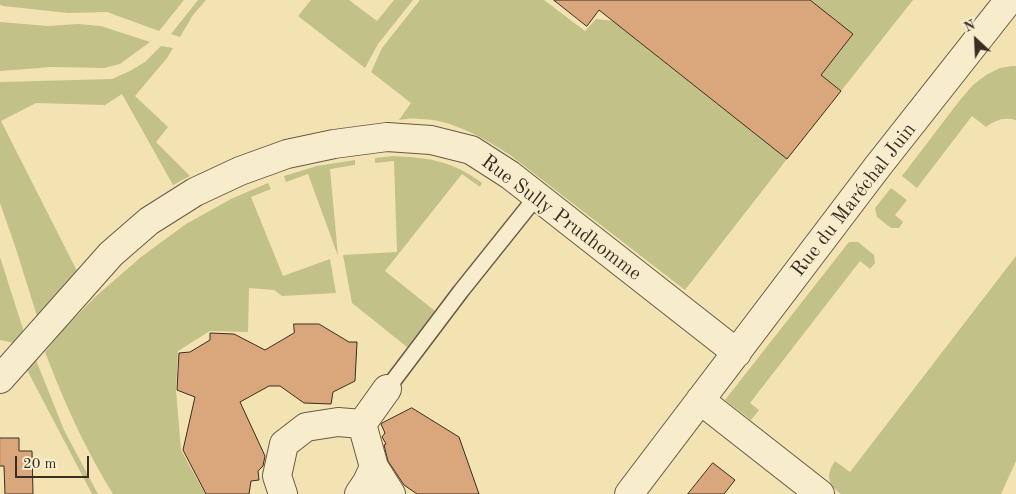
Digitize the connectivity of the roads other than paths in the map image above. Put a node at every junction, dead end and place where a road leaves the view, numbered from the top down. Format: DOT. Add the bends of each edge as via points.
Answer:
graph roads {
  1 [pos="1009,0"];
  2 [pos="537,196"];
  3 [pos="737,352"];
  4 [pos="0,379"];
  5 [pos="386,389"];
  6 [pos="700,400"];
  7 [pos="362,424"];
  8 [pos="374,467"];
  9 [pos="284,494"];
  10 [pos="359,494"];
  11 [pos="391,494"];
  12 [pos="629,494"];
  13 [pos="820,494"];
  1 -- 3 [label="street, Rue du Maréchal Juin"];
  2 -- 3 [label="street, Rue Sully Prudhomme"];
  2 -- 4 [label="street, Rue Sully Prudhomme" via="471,150 431,140 387,138 287,154 195,192 149,221 111,254"];
  2 -- 5 [label="lane"];
  3 -- 6 [label="street, Rue du Maréchal Juin"];
  5 -- 7 [label="street"];
  6 -- 12 [label="street, Rue du Maréchal Juin"];
  6 -- 13 [label="street"];
  7 -- 8 [label="street"];
  7 -- 9 [label="street" via="338,422 306,427 284,444 277,476"];
  8 -- 10 [label="street"];
  8 -- 11 [label="street"];
}
